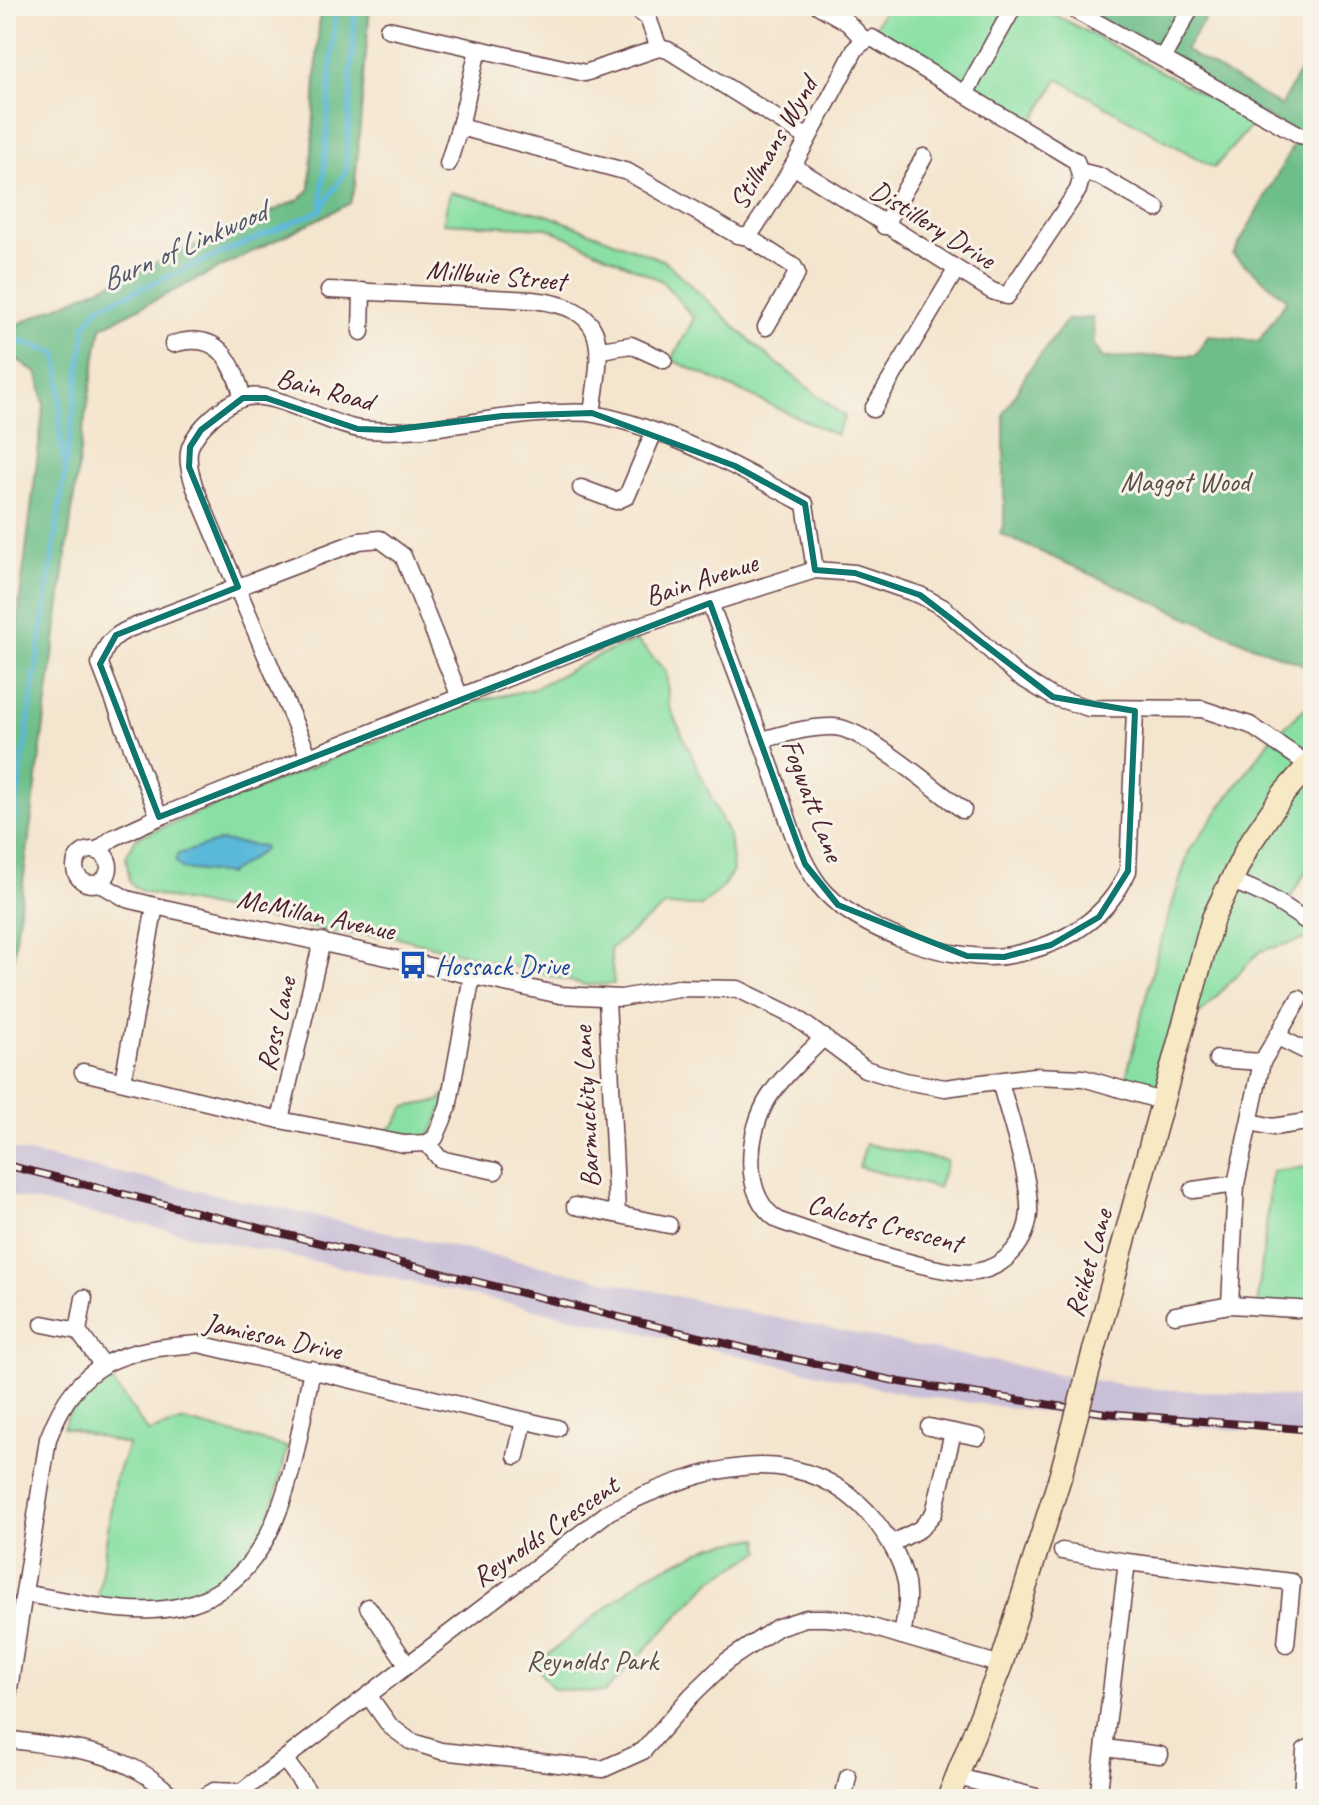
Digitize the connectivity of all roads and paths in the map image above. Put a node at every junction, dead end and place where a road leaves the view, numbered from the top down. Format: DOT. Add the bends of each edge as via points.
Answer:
graph roads {
  1 [pos="632,6"];
  2 [pos="819,6"];
  3 [pos="1014,6"];
  4 [pos="1067,6"];
  5 [pos="1192,6"];
  6 [pos="388,29"];
  7 [pos="865,41"];
  8 [pos="659,48"];
  9 [pos="483,50"];
  10 [pos="1163,57"];
  11 [pos="966,92"];
  12 [pos="461,122"];
  13 [pos="808,138"];
  14 [pos="1313,138"];
  15 [pos="924,157"];
  16 [pos="448,164"];
  17 [pos="793,166"];
  18 [pos="1079,171"];
  19 [pos="1157,209"];
  20 [pos="884,226"];
  21 [pos="748,237"];
  22 [pos="956,270"];
  23 [pos="329,290"];
  24 [pos="362,291"];
  25 [pos="766,327"];
  26 [pos="361,332"];
  27 [pos="173,344"];
  28 [pos="601,350"];
  29 [pos="664,360"];
  30 [pos="243,398"];
  31 [pos="873,409"];
  32 [pos="592,413"];
  33 [pos="654,432"];
  34 [pos="581,488"];
  35 [pos="815,570"];
  36 [pos="238,587"];
  37 [pos="710,603"];
  38 [pos="460,697"];
  39 [pos="1135,711"];
  40 [pos="761,740"];
  41 [pos="309,757"];
  42 [pos="1311,763"];
  43 [pos="963,810"];
  44 [pos="159,817"];
  45 [pos="97,851"];
  46 [pos="1228,881"];
  47 [pos="99,883"];
  48 [pos="155,906"];
  49 [pos="1313,926"];
  50 [pos="322,941"];
  51 [pos="472,976"];
  52 [pos="607,999"];
  53 [pos="1299,999"];
  54 [pos="824,1037"];
  55 [pos="1278,1037"];
  56 [pos="1306,1051"];
  57 [pos="1217,1059"];
  58 [pos="1262,1062"];
  59 [pos="83,1072"];
  60 [pos="123,1081"];
  61 [pos="1000,1082"];
  62 [pos="1165,1102"];
  63 [pos="280,1120"];
  64 [pos="1313,1121"];
  65 [pos="1251,1122"];
  66 [pos="427,1143"];
  67 [pos="495,1171"];
  68 [pos="1236,1184"];
  69 [pos="1193,1190"];
  70 [pos="575,1206"];
  71 [pos="617,1213"];
  72 [pos="669,1225"];
  73 [pos="84,1298"];
  74 [pos="1230,1305"];
  75 [pos="1313,1310"];
  76 [pos="1175,1315"];
  77 [pos="43,1324"];
  78 [pos="78,1331"];
  79 [pos="102,1364"];
  80 [pos="312,1369"];
  81 [pos="524,1421"];
  82 [pos="929,1427"];
  83 [pos="557,1428"];
  84 [pos="953,1432"];
  85 [pos="978,1437"];
  86 [pos="516,1456"];
  87 [pos="891,1544"];
  88 [pos="1062,1551"];
  89 [pos="1127,1562"];
  90 [pos="26,1594"];
  91 [pos="368,1607"];
  92 [pos="902,1636"];
  93 [pos="1286,1644"];
  94 [pos="407,1664"];
  95 [pos="1001,1665"];
  96 [pos="368,1695"];
  97 [pos="6,1708"];
  98 [pos="6,1739"];
  99 [pos="1313,1746"];
  100 [pos="1105,1748"];
  101 [pos="1160,1755"];
  102 [pos="285,1760"];
  103 [pos="848,1777"];
  104 [pos="958,1777"];
  105 [pos="307,1790"];
  106 [pos="175,1799"];
  107 [pos="201,1799"];
  108 [pos="843,1799"];
  109 [pos="948,1799"];
  110 [pos="1038,1799"];
  111 [pos="1098,1799"];
  112 [pos="1302,1799"];
  1 -- 8 [label="street" via="648,18"];
  2 -- 7 [label="street" via="847,22"];
  3 -- 11 [label="street"];
  4 -- 10 [label="street"];
  5 -- 10 [label="street"];
  6 -- 9 [label="street"];
  7 -- 11 [label="street" via="872,38"];
  7 -- 13 [label="street, Stillmans Wynd" via="856,48"];
  8 -- 9 [label="street" via="585,73"];
  8 -- 13 [label="street"];
  9 -- 12 [label="street" via="476,58"];
  10 -- 14 [label="street"];
  11 -- 18 [label="street" via="1076,161"];
  12 -- 16 [label="street"];
  12 -- 21 [label="street, Stillmans Wynd" via="464,128 628,172"];
  13 -- 17 [label="street, Stillmans Wynd"];
  15 -- 20 [label="street"];
  17 -- 20 [label="street, Distillery Drive"];
  17 -- 21 [label="street, Stillmans Wynd"];
  18 -- 19 [label="street" via="1099,176"];
  18 -- 22 [label="street, Distillery Drive" via="1078,190 1014,291 1007,296 992,291"];
  20 -- 22 [label="street, Distillery Drive"];
  21 -- 25 [label="street" via="797,273"];
  22 -- 31 [label="street"];
  23 -- 24 [label="street, Millbuie Street"];
  24 -- 26 [label="street"];
  24 -- 28 [label="street, Millbuie Street" via="559,303 590,321"];
  27 -- 30 [label="street" via="200,341 223,350"];
  28 -- 29 [label="street" via="631,345"];
  28 -- 32 [label="street"];
  30 -- 32 [label="street, Bain Road" via="266,398 347,426 391,430 502,416"];
  30 -- 36 [label="street, Bain Road" via="215,414 201,430 190,447 189,467"];
  32 -- 33 [label="street, Bain Road"];
  33 -- 34 [label="street" via="627,496 616,501"];
  33 -- 35 [label="street, Bain Road" via="735,466 805,504"];
  35 -- 37 [label="street, Bain Avenue"];
  35 -- 39 [label="street, Bain Avenue" via="855,573 920,595 944,608 1017,675 1053,697 1089,708"];
  36 -- 38 [label="street" via="359,541 380,539 393,545 403,556"];
  36 -- 41 [label="street, Bain Road"];
  36 -- 44 [label="street" via="116,635 105,648 100,664"];
  37 -- 38 [label="street, Bain Avenue"];
  37 -- 40 [label="street, Fogwatt Lane"];
  38 -- 41 [label="street, Bain Avenue"];
  39 -- 40 [label="street, Fogwatt Lane" via="1128,871 1119,891 1099,917 1071,934 1004,957 967,956 911,942 838,905 805,864"];
  39 -- 42 [label="street, Bain Avenue" via="1202,709 1250,725"];
  40 -- 43 [label="street" via="837,727 862,736"];
  41 -- 44 [label="street, Bain Avenue"];
  42 -- 46 [label="street, Reiket Lane" via="1284,793"];
  44 -- 45 [label="street, Bain Avenue"];
  45 -- 47 [label="street" via="110,866"];
  45 -- 47 [label="street" via="80,855 76,871 82,881"];
  46 -- 49 [label="street" via="1260,892"];
  46 -- 62 [label="street, Reiket Lane" via="1213,918"];
  47 -- 48 [label="street, McMillan Avenue" via="127,899"];
  48 -- 50 [label="street, McMillan Avenue"];
  48 -- 60 [label="street"];
  50 -- 51 [label="street, McMillan Avenue"];
  50 -- 63 [label="street, Ross Lane"];
  51 -- 52 [label="street, McMillan Avenue"];
  51 -- 66 [label="street" via="453,1086 440,1129"];
  52 -- 54 [label="street, McMillan Avenue" via="678,988 738,989 775,1005"];
  52 -- 71 [label="street, Barmuckity Lane"];
  53 -- 55 [label="street"];
  54 -- 61 [label="street, McMillan Avenue" via="865,1069 905,1081 945,1088"];
  54 -- 61 [label="street, Calcots Crescent" via="769,1097 759,1118 752,1154 756,1193 780,1221 883,1254 972,1273 999,1264 1021,1242 1029,1210"];
  55 -- 56 [label="street"];
  55 -- 58 [label="street"];
  57 -- 58 [label="street"];
  58 -- 65 [label="street"];
  59 -- 60 [label="street"];
  60 -- 63 [label="street"];
  61 -- 62 [label="street, McMillan Avenue" via="1034,1076 1083,1078"];
  62 -- 95 [label="street, Reiket Lane, bridge" via="1061,1474"];
  63 -- 66 [label="street" via="404,1144"];
  64 -- 65 [label="street" via="1273,1127"];
  65 -- 68 [label="street"];
  66 -- 67 [label="street" via="440,1159"];
  68 -- 69 [label="street"];
  68 -- 74 [label="street"];
  70 -- 71 [label="street, Barmuckity Lane"];
  71 -- 72 [label="street, Barmuckity Lane"];
  73 -- 78 [label="street"];
  74 -- 75 [label="street"];
  74 -- 76 [label="street"];
  77 -- 78 [label="street"];
  78 -- 79 [label="street"];
  79 -- 80 [label="street, Jamieson Drive" via="143,1348 199,1344"];
  79 -- 90 [label="street, Jamieson Drive" via="58,1411 48,1439"];
  80 -- 81 [label="street, Jamieson Drive"];
  80 -- 90 [label="street" via="272,1534 250,1566 230,1583 204,1600 153,1610"];
  81 -- 83 [label="street, Jamieson Drive"];
  81 -- 86 [label="street"];
  82 -- 84 [label="street"];
  84 -- 85 [label="street"];
  84 -- 87 [label="street" via="934,1513 920,1529"];
  87 -- 92 [label="street, Reynolds Crescent" via="908,1591"];
  87 -- 94 [label="street, Reynolds Crescent" via="860,1504 810,1473 755,1466 700,1474 610,1511"];
  88 -- 89 [label="street"];
  89 -- 93 [label="street" via="1292,1582"];
  89 -- 100 [label="street"];
  90 -- 97 [label="street, Jamieson Drive"];
  91 -- 94 [label="street"];
  92 -- 95 [label="street"];
  92 -- 96 [label="street" via="825,1618 778,1627 727,1661 643,1751 603,1769 441,1751 410,1741 390,1726"];
  94 -- 96 [label="street, Reynolds Crescent"];
  95 -- 104 [label="street, Reiket Lane"];
  96 -- 102 [label="street, Reynolds Crescent"];
  98 -- 106 [label="street" via="108,1754 157,1781"];
  99 -- 112 [label="street" via="1305,1750"];
  100 -- 101 [label="street"];
  100 -- 111 [label="street"];
  102 -- 105 [label="street"];
  102 -- 107 [label="street, Reynolds Crescent" via="241,1792 214,1791"];
  103 -- 108 [label="street"];
  104 -- 109 [label="street, Reiket Lane"];
  104 -- 110 [label="street"];
}
